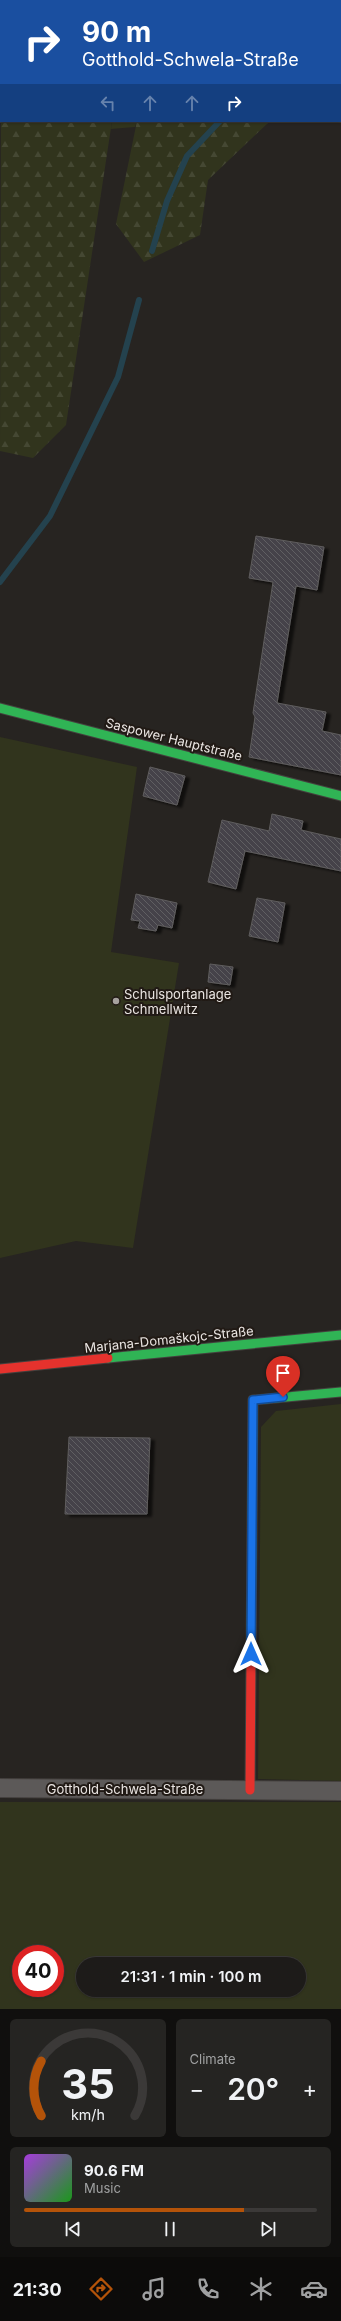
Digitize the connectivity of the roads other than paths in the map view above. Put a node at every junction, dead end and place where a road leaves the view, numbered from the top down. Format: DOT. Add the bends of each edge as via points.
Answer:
graph roads {
  1 [pos="0,708"];
  2 [pos="341,796"];
  3 [pos="341,1335"];
  4 [pos="0,1369"];
  5 [pos="341,1392"];
  6 [pos="0,1788"];
  7 [pos="250,1790"];
  8 [pos="341,1791"];
  1 -- 2 [label="street, Saspower Hauptstraße"];
  3 -- 4 [label="street, Marjana-Domaškojc-Straße"];
  5 -- 7 [label="street" via="253,1400"];
  6 -- 7 [label="street, Gotthold-Schwela-Straße"];
  7 -- 8 [label="street, Gotthold-Schwela-Straße"];
}
